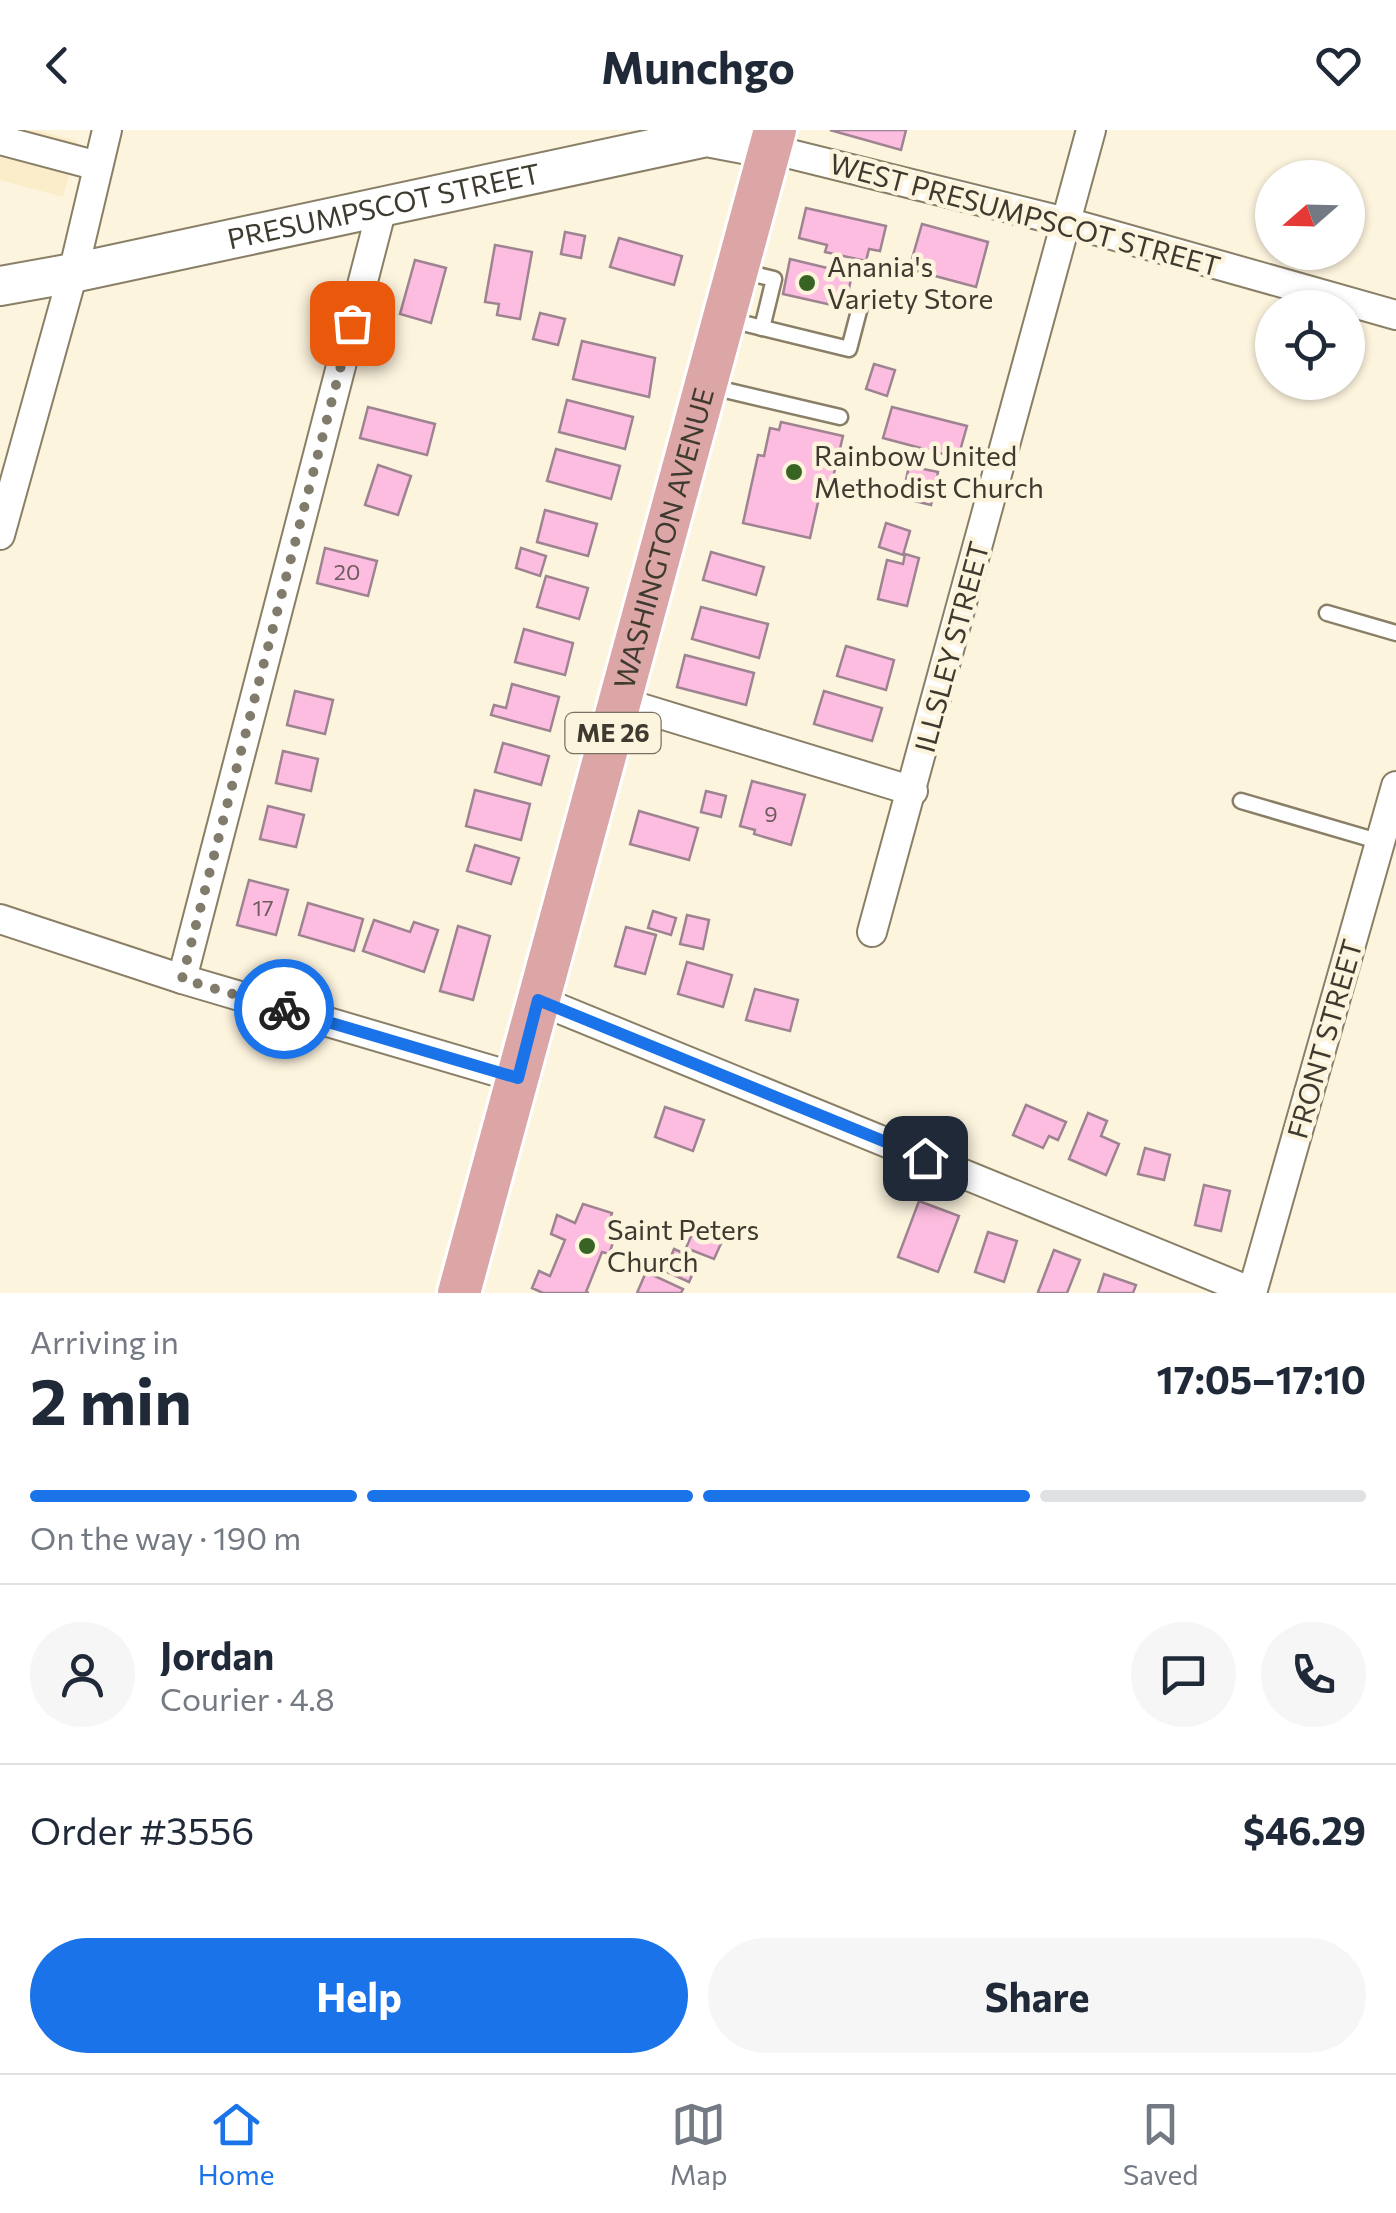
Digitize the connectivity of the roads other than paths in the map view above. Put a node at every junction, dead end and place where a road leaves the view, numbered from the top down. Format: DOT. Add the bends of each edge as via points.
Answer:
graph roads {
  1 [pos="107,130"];
  2 [pos="1091,130"];
  3 [pos="0,140"];
  4 [pos="772,140"];
  5 [pos="98,166"];
  6 [pos="382,208"];
  7 [pos="1066,222"];
  8 [pos="73,273"];
  9 [pos="0,286"];
  10 [pos="860,307"];
  11 [pos="1396,315"];
  12 [pos="743,324"];
  13 [pos="706,386"];
  14 [pos="840,418"];
  15 [pos="0,535"];
  16 [pos="1327,613"];
  17 [pos="1396,634"];
  18 [pos="621,702"];
  19 [pos="1396,786"];
  20 [pos="913,791"];
  21 [pos="1241,800"];
  22 [pos="1381,842"];
  23 [pos="0,920"];
  24 [pos="872,932"];
  25 [pos="182,979"];
  26 [pos="538,1000"];
  27 [pos="518,1078"];
  28 [pos="460,1293"];
  29 [pos="1252,1293"];
  1 -- 5 [label="street"];
  2 -- 7 [label="street, ILLSLEY STREET"];
  3 -- 5 [label="street"];
  4 -- 6 [label="street, PRESUMPSCOT STREET" via="707,137"];
  4 -- 7 [label="street, WEST PRESUMPSCOT STREET"];
  4 -- 12 [label="main road, WASHINGTON AVENUE / ME 26" via="737,270"];
  5 -- 8 [label="street"];
  6 -- 8 [label="street, PRESUMPSCOT STREET"];
  6 -- 25 [label="street"];
  7 -- 11 [label="street, WEST PRESUMPSCOT STREET"];
  7 -- 20 [label="street, ILLSLEY STREET"];
  8 -- 9 [label="street, PRESUMPSCOT STREET"];
  8 -- 15 [label="street"];
  10 -- 12 [label="lane" via="850,350"];
  12 -- 13 [label="main road, WASHINGTON AVENUE / ME 26"];
  13 -- 14 [label="lane"];
  13 -- 18 [label="main road, WASHINGTON AVENUE / ME 26"];
  16 -- 17 [label="lane"];
  18 -- 20 [label="street"];
  18 -- 26 [label="main road, WASHINGTON AVENUE / ME 26"];
  19 -- 22 [label="street, FRONT STREET"];
  20 -- 24 [label="street, ILLSLEY STREET"];
  21 -- 22 [label="lane"];
  22 -- 29 [label="street, FRONT STREET"];
  23 -- 25 [label="street"];
  25 -- 27 [label="street"];
  26 -- 27 [label="main road, WASHINGTON AVENUE / ME 26"];
  26 -- 29 [label="street"];
  27 -- 28 [label="main road, WASHINGTON AVENUE / ME 26"];
}
